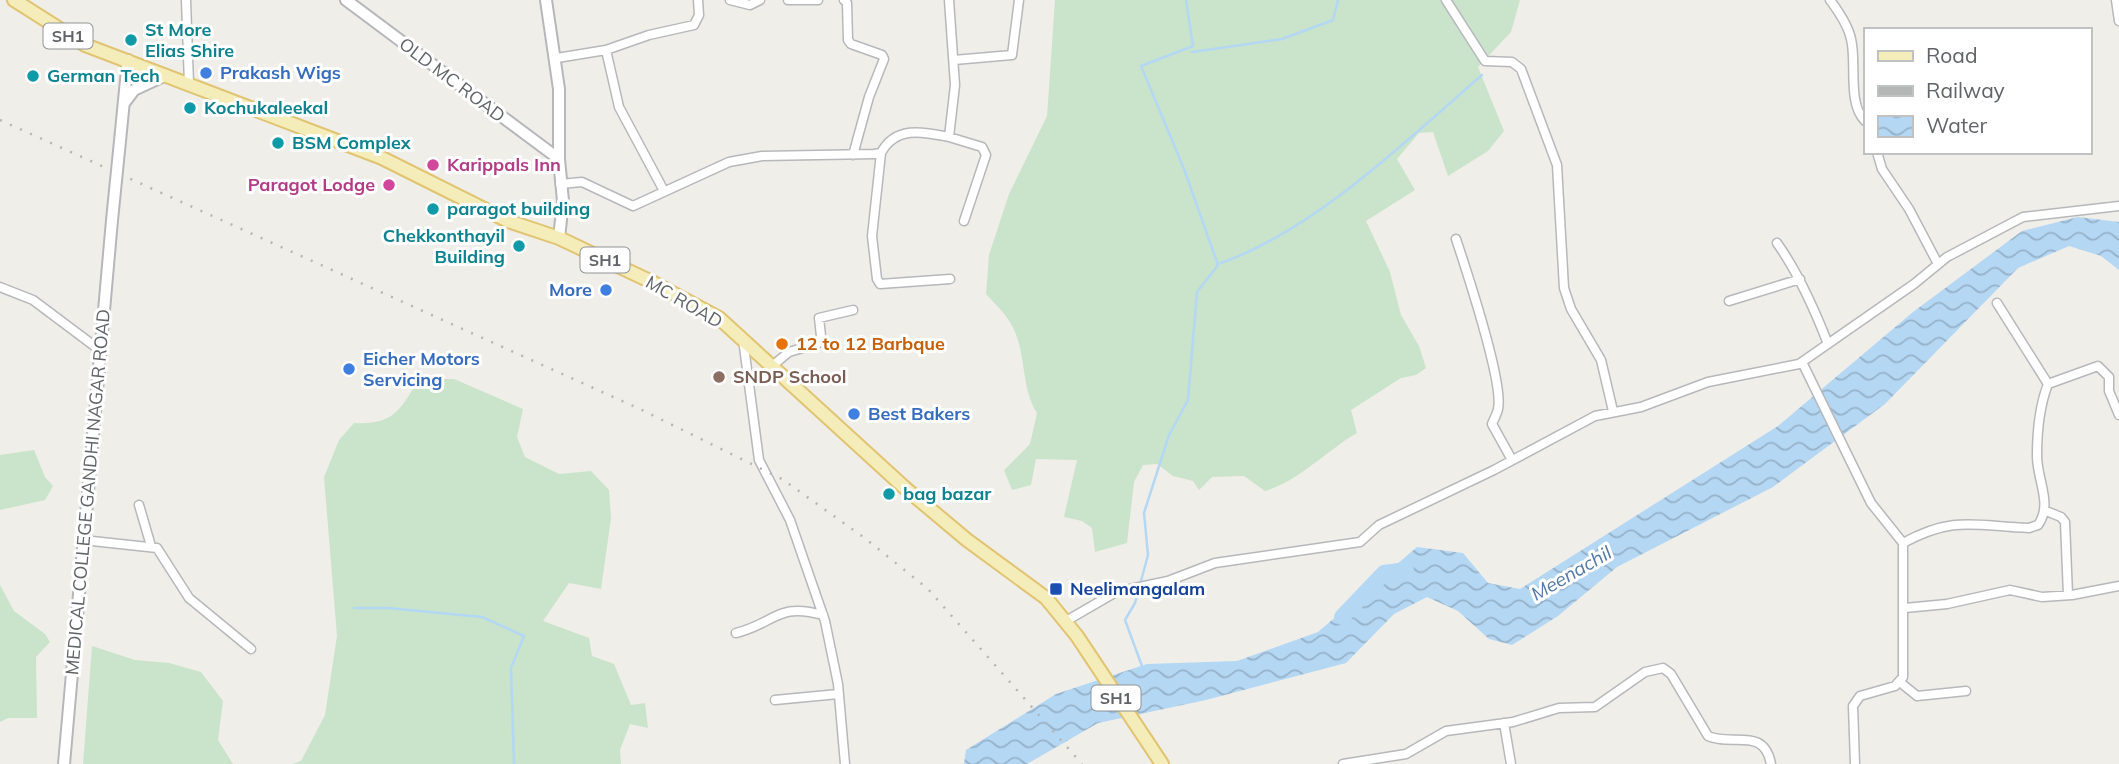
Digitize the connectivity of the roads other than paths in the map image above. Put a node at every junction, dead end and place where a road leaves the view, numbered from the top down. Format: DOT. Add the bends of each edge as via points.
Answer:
graph roads {
  1 [pos="14,0"];
  2 [pos="186,0"];
  3 [pos="346,0"];
  4 [pos="546,0"];
  5 [pos="698,0"];
  6 [pos="730,0"];
  7 [pos="760,0"];
  8 [pos="788,0"];
  9 [pos="818,0"];
  10 [pos="844,0"];
  11 [pos="949,0"];
  12 [pos="1019,0"];
  13 [pos="1446,0"];
  14 [pos="1830,0"];
  15 [pos="2116,0"];
  16 [pos="2119,21"];
  17 [pos="606,50"];
  18 [pos="557,58"];
  19 [pos="128,60"];
  20 [pos="954,60"];
  21 [pos="166,75"];
  22 [pos="189,84"];
  23 [pos="123,104"];
  24 [pos="1864,120"];
  25 [pos="949,137"];
  26 [pos="881,153"];
  27 [pos="1878,154"];
  28 [pos="853,155"];
  29 [pos="559,159"];
  30 [pos="560,184"];
  31 [pos="664,191"];
  32 [pos="2119,206"];
  33 [pos="964,221"];
  34 [pos="559,238"];
  35 [pos="1456,239"];
  36 [pos="1777,243"];
  37 [pos="1938,264"];
  38 [pos="950,279"];
  39 [pos="1800,279"];
  40 [pos="0,287"];
  41 [pos="1730,300"];
  42 [pos="1997,303"];
  43 [pos="853,310"];
  44 [pos="743,339"];
  45 [pos="1828,344"];
  46 [pos="101,351"];
  47 [pos="1802,362"];
  48 [pos="772,366"];
  49 [pos="2048,384"];
  50 [pos="1613,411"];
  51 [pos="2119,415"];
  52 [pos="1512,460"];
  53 [pos="139,506"];
  54 [pos="2046,511"];
  55 [pos="83,540"];
  56 [pos="1903,543"];
  57 [pos="151,546"];
  58 [pos="2119,586"];
  59 [pos="2068,595"];
  60 [pos="1905,608"];
  61 [pos="823,615"];
  62 [pos="1066,621"];
  63 [pos="736,633"];
  64 [pos="251,649"];
  65 [pos="1901,683"];
  66 [pos="1966,691"];
  67 [pos="838,694"];
  68 [pos="775,700"];
  69 [pos="1504,723"];
  70 [pos="64,764"];
  71 [pos="845,764"];
  72 [pos="1162,764"];
  73 [pos="1343,764"];
  74 [pos="1511,764"];
  75 [pos="1771,764"];
  76 [pos="1855,764"];
  1 -- 19 [label="main road, MC ROAD / SH1" via="75,40"];
  2 -- 22 [label="street"];
  3 -- 29 [label="main road, OLD MC ROAD"];
  4 -- 18 [label="main road"];
  5 -- 17 [label="street" via="694,26"];
  6 -- 7 [label="street" via="750,5"];
  8 -- 9 [label="street"];
  10 -- 28 [label="street" via="848,40 884,59"];
  11 -- 20 [label="street"];
  12 -- 20 [label="street" via="1012,55"];
  13 -- 50 [label="street" via="1485,61 1512,62 1521,69 1557,165 1564,288 1601,360"];
  14 -- 24 [label="street" via="1851,40 1853,78"];
  15 -- 16 [label="street"];
  17 -- 18 [label="street"];
  17 -- 31 [label="street" via="619,107"];
  18 -- 29 [label="main road"];
  19 -- 21 [label="main road, MC ROAD / SH1"];
  19 -- 23 [label="main road, MEDICAL COLLEGE GANDHI NAGAR ROAD"];
  20 -- 25 [label="street"];
  21 -- 22 [label="main road, MC ROAD / SH1"];
  21 -- 23 [label="main road" via="134,90"];
  22 -- 34 [label="main road, MC ROAD / SH1" via="382,158 509,220"];
  23 -- 46 [label="main road, MEDICAL COLLEGE GANDHI NAGAR ROAD, bridge"];
  25 -- 26 [label="street" via="899,134"];
  25 -- 33 [label="street" via="982,148 986,155"];
  26 -- 28 [label="street"];
  26 -- 38 [label="street" via="872,236 877,279 880,284"];
  27 -- 37 [label="street"];
  28 -- 31 [label="street" via="762,156 729,162"];
  29 -- 30 [label="main road"];
  30 -- 31 [label="street" via="582,182 633,206"];
  30 -- 34 [label="main road" via="563,216"];
  32 -- 37 [label="street" via="2023,217"];
  34 -- 44 [label="main road, MC ROAD / SH1" via="719,318"];
  35 -- 52 [label="street" via="1488,342 1498,396 1492,424"];
  36 -- 39 [label="street"];
  37 -- 45 [label="street"];
  39 -- 41 [label="street"];
  39 -- 45 [label="street"];
  40 -- 46 [label="street" via="33,300"];
  42 -- 49 [label="street"];
  43 -- 48 [label="street" via="819,318 819,343 789,352"];
  44 -- 48 [label="main road, MC ROAD / SH1"];
  44 -- 61 [label="street" via="759,460 790,520"];
  45 -- 47 [label="street"];
  46 -- 55 [label="main road, MEDICAL COLLEGE GANDHI NAGAR ROAD"];
  47 -- 50 [label="street" via="1708,382 1641,407"];
  47 -- 56 [label="street" via="1871,503"];
  48 -- 62 [label="main road, MC ROAD / SH1" via="905,488 1046,598"];
  49 -- 51 [label="street" via="2098,366 2109,377 2109,391"];
  49 -- 54 [label="street" via="2038,425 2037,459"];
  50 -- 52 [label="street" via="1581,422"];
  52 -- 62 [label="street" via="1379,525 1360,542 1231,559 1105,597"];
  53 -- 57 [label="street"];
  54 -- 56 [label="street" via="2038,525 2029,528 1964,521"];
  54 -- 59 [label="street" via="2065,522"];
  55 -- 57 [label="street"];
  55 -- 70 [label="main road, MEDICAL COLLEGE GANDHI NAGAR ROAD"];
  56 -- 60 [label="street"];
  57 -- 64 [label="street" via="160,551 189,598"];
  58 -- 59 [label="street"];
  59 -- 60 [label="street" via="2042,597 2010,590"];
  60 -- 65 [label="street"];
  61 -- 63 [label="street" via="800,609 774,615 758,628"];
  61 -- 67 [label="street"];
  62 -- 72 [label="main road, MC ROAD / SH1"];
  65 -- 66 [label="street" via="1917,696"];
  65 -- 76 [label="street" via="1860,696 1853,706"];
  67 -- 68 [label="street"];
  67 -- 71 [label="street"];
  69 -- 73 [label="street" via="1446,731 1406,754"];
  69 -- 74 [label="street"];
  69 -- 75 [label="street" via="1559,708 1595,707 1644,672 1663,668 1708,736 1757,741 1768,751"];
}
